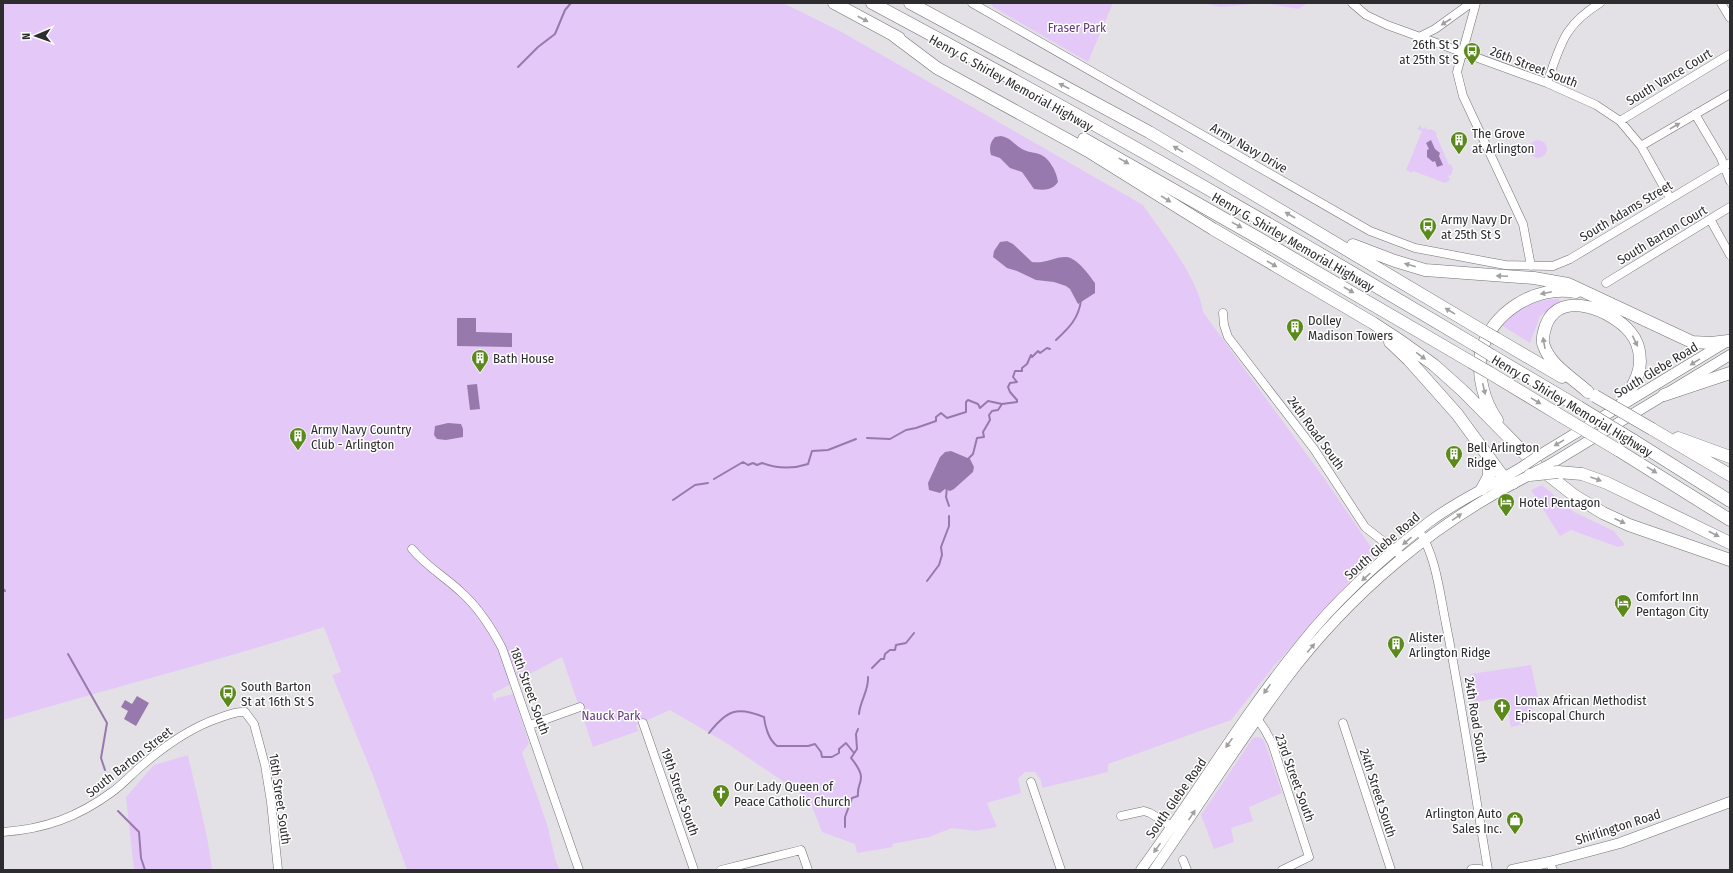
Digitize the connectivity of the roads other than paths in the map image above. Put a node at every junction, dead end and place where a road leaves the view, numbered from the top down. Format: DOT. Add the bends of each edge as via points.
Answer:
graph roads {
  1 [pos="834,3"];
  2 [pos="872,3"];
  3 [pos="910,3"];
  4 [pos="974,3"];
  5 [pos="1352,3"];
  6 [pos="1471,3"];
  7 [pos="1476,3"];
  8 [pos="1600,3"];
  9 [pos="1721,3"];
  10 [pos="1730,18"];
  11 [pos="893,35"];
  12 [pos="1419,37"];
  13 [pos="1461,52"];
  14 [pos="1730,54"];
  15 [pos="1547,83"];
  16 [pos="1730,94"];
  17 [pos="1695,114"];
  18 [pos="1620,121"];
  19 [pos="1641,146"];
  20 [pos="1727,165"];
  21 [pos="1730,180"];
  22 [pos="1670,198"];
  23 [pos="1730,207"];
  24 [pos="1710,219"];
  25 [pos="1304,223"];
  26 [pos="1730,255"];
  27 [pos="1531,266"];
  28 [pos="1606,283"];
  29 [pos="1598,297"];
  30 [pos="1329,298"];
  31 [pos="1223,313"];
  32 [pos="1729,340"];
  33 [pos="1730,355"];
  34 [pos="1730,373"];
  35 [pos="1591,394"];
  36 [pos="1664,396"];
  37 [pos="1621,405"];
  38 [pos="1652,429"];
  39 [pos="1511,440"];
  40 [pos="1487,454"];
  41 [pos="1730,457"];
  42 [pos="1554,469"];
  43 [pos="1526,471"];
  44 [pos="1730,476"];
  45 [pos="1509,481"];
  46 [pos="1482,489"];
  47 [pos="1730,501"];
  48 [pos="1730,520"];
  49 [pos="1419,531"];
  50 [pos="1426,540"];
  51 [pos="1730,543"];
  52 [pos="412,549"];
  53 [pos="1399,554"];
  54 [pos="1730,560"];
  55 [pos="580,706"];
  56 [pos="245,712"];
  57 [pos="1255,715"];
  58 [pos="643,723"];
  59 [pos="1343,723"];
  60 [pos="530,725"];
  61 [pos="1031,782"];
  62 [pos="1730,802"];
  63 [pos="1121,816"];
  64 [pos="1176,830"];
  65 [pos="3,832"];
  66 [pos="1183,860"];
  67 [pos="1551,866"];
  68 [pos="278,870"];
  69 [pos="579,870"];
  70 [pos="694,870"];
  71 [pos="721,870"];
  72 [pos="808,870"];
  73 [pos="1061,870"];
  74 [pos="1141,870"];
  75 [pos="1154,870"];
  76 [pos="1187,870"];
  77 [pos="1282,870"];
  78 [pos="1391,870"];
  79 [pos="1472,870"];
  80 [pos="1480,870"];
  81 [pos="1488,870"];
  82 [pos="1512,870"];
  1 -- 11 [label="highway, Henry G. Shirley Memorial Highway, one-way"];
  2 -- 47 [label="highway, bridge" via="1288,234 1579,407"];
  25 -- 3 [label="highway, Henry G. Shirley Memorial Highway, one-way" via="1149,132"];
  4 -- 27 [label="street, Army Navy Drive" via="1370,232 1415,248 1505,265"];
  5 -- 12 [label="street, 26th Street South" via="1366,15"];
  6 -- 12 [label="street, one-way" via="1435,29"];
  7 -- 13 [label="street"];
  8 -- 15 [label="street" via="1583,14 1564,35"];
  9 -- 10 [label="street"];
  11 -- 30 [label="highway, one-way" via="937,68 1088,151"];
  11 -- 48 [label="highway, Henry G. Shirley Memorial Highway, one-way, bridge" via="1154,178 1490,373"];
  12 -- 13 [label="street, 26th Street South"];
  13 -- 15 [label="street, 26th Street South"];
  13 -- 27 [label="street" via="1456,72 1462,96 1523,224"];
  14 -- 18 [label="street, South Vance Court"];
  15 -- 18 [label="street, 26th Street South" via="1596,105"];
  16 -- 17 [label="street"];
  19 -- 17 [label="street, one-way"];
  17 -- 20 [label="street"];
  18 -- 19 [label="street, 26th Street South"];
  19 -- 22 [label="street, 26th Street South"];
  20 -- 21 [label="street"];
  20 -- 22 [label="street, South Adams Street"];
  22 -- 27 [label="street, South Adams Street" via="1570,260 1552,266"];
  23 -- 24 [label="street, South Barton Court"];
  24 -- 26 [label="street"];
  24 -- 28 [label="street, South Barton Court"];
  29 -- 25 [label="highway, one-way" via="1568,284 1545,280 1425,270 1367,251"];
  35 -- 25 [label="highway, Henry G. Shirley Memorial Highway, one-way, bridge"];
  29 -- 32 [label="highway" via="1692,342"];
  29 -- 39 [label="highway, one-way" via="1571,292 1542,294 1526,299 1497,322 1481,353 1480,371 1487,402"];
  30 -- 39 [label="highway, one-way" via="1373,323 1434,365"];
  30 -- 40 [label="highway" via="1402,353 1457,414"];
  31 -- 53 [label="street, 24th Road South" via="1228,337 1314,449 1365,527"];
  32 -- 37 [label="main road, South Glebe Road, one-way"];
  33 -- 36 [label="main road, South Glebe Road"];
  34 -- 36 [label="highway"];
  35 -- 37 [label="highway, one-way" via="1556,364 1544,346 1546,323 1553,314 1564,307 1581,306 1600,312 1625,327 1635,338 1640,366"];
  35 -- 38 [label="highway, Henry G. Shirley Memorial Highway, bridge"];
  36 -- 42 [label="main road, South Glebe Road"];
  37 -- 43 [label="main road, South Glebe Road, one-way, bridge" via="1538,456"];
  38 -- 41 [label="highway"];
  38 -- 44 [label="highway, Henry G. Shirley Memorial Highway"];
  39 -- 54 [label="highway, one-way" via="1544,472 1575,496 1603,513 1656,535"];
  40 -- 45 [label="highway"];
  40 -- 46 [label="highway" via="1490,473"];
  42 -- 43 [label="highway, bridge"];
  42 -- 51 [label="highway, one-way" via="1582,474 1607,483"];
  43 -- 45 [label="main road, South Glebe Road"];
  45 -- 46 [label="main road, South Glebe Road"];
  50 -- 45 [label="main road, South Glebe Road, one-way"];
  46 -- 49 [label="main road, South Glebe Road" via="1454,505"];
  49 -- 50 [label="street, 24th Road South"];
  49 -- 53 [label="main road, South Glebe Road, one-way"];
  50 -- 53 [label="main road, South Glebe Road"];
  50 -- 81 [label="street, 24th Road South" via="1434,567 1456,677"];
  52 -- 60 [label="street, 18th Street South" via="461,592 482,613 493,629"];
  53 -- 57 [label="main road, South Glebe Road" via="1335,606 1302,642"];
  55 -- 60 [label="street"];
  56 -- 65 [label="street, South Barton Street" via="212,720 184,734 167,745 114,791 68,818 45,827"];
  56 -- 68 [label="street, 16th Street South" via="254,724 265,765"];
  57 -- 64 [label="main road, South Glebe Road"];
  57 -- 77 [label="street, 23rd Street South" via="1272,744 1309,857"];
  58 -- 70 [label="street, 19th Street South"];
  59 -- 78 [label="street, 24th Street South"];
  60 -- 69 [label="street, 18th Street South"];
  61 -- 73 [label="street"];
  62 -- 67 [label="main road, Shirlington Road"];
  63 -- 64 [label="street" via="1144,811"];
  64 -- 74 [label="main road, South Glebe Road, one-way"];
  64 -- 75 [label="main road, South Glebe Road"];
  66 -- 76 [label="street"];
  67 -- 82 [label="main road, Shirlington Road"];
  71 -- 72 [label="street" via="801,850"];
  79 -- 80 [label="main road"];
}
